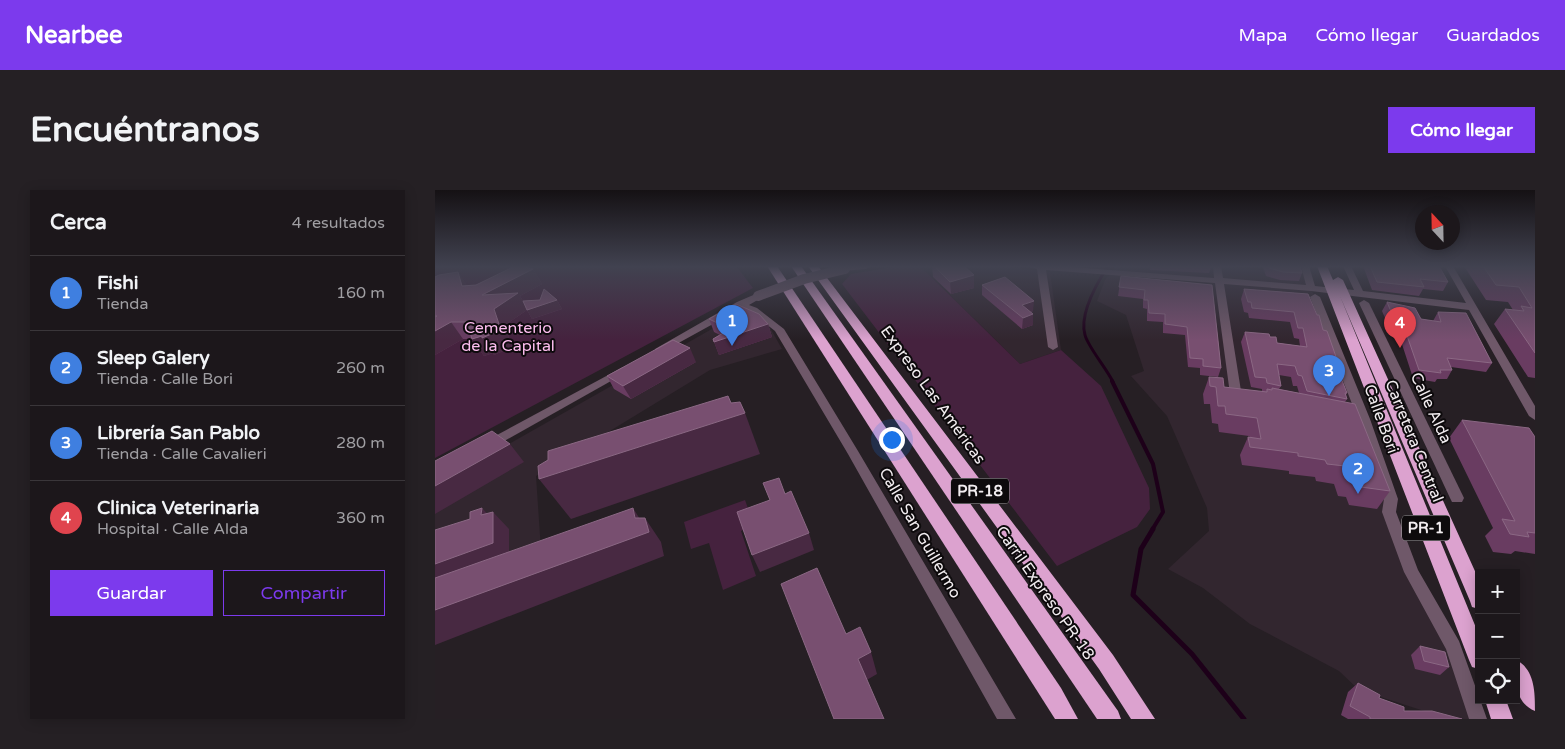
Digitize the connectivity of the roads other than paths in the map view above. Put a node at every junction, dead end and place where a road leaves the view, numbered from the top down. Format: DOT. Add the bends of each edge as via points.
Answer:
graph roads {
  1 [pos="772,291"];
  2 [pos="788,291"];
  3 [pos="812,291"];
  4 [pos="831,291"];
  5 [pos="1045,291"];
  6 [pos="1221,291"];
  7 [pos="1289,291"];
  8 [pos="1342,291"];
  9 [pos="1344,291"];
  10 [pos="1347,291"];
  11 [pos="1463,291"];
  12 [pos="1313,293"];
  13 [pos="1347,297"];
  14 [pos="740,304"];
  15 [pos="1475,311"];
  16 [pos="1053,347"];
  17 [pos="647,356"];
  18 [pos="631,365"];
  19 [pos="1255,397"];
  20 [pos="1346,415"];
  21 [pos="1535,416"];
  22 [pos="1364,418"];
  23 [pos="475,452"];
  24 [pos="1457,498"];
  25 [pos="1475,592"];
  26 [pos="1479,659"];
  27 [pos="1520,677"];
  28 [pos="1535,701"];
  29 [pos="1496,704"];
  30 [pos="1007,719"];
  31 [pos="1067,719"];
  32 [pos="1110,719"];
  33 [pos="1144,719"];
  34 [pos="1478,719"];
  35 [pos="1502,719"];
  1 -- 14 [label="street, bridge"];
  2 -- 31 [label="highway, PR-18"];
  3 -- 32 [label="highway, Carril Expreso PR-18"];
  4 -- 33 [label="highway, Expreso Las Américas / PR-18" via="1100,654"];
  5 -- 16 [label="street"];
  6 -- 19 [label="street" via="1237,394"];
  7 -- 12 [label="street"];
  8 -- 13 [label="highway, Carretera Central / PR-1"];
  9 -- 13 [label="highway, Carretera Central / PR-1"];
  10 -- 13 [label="street, Calle Alda"];
  11 -- 15 [label="street"];
  12 -- 13 [label="street"];
  12 -- 22 [label="street, Calle Bori"];
  13 -- 15 [label="street"];
  13 -- 24 [label="street, Calle Alda"];
  13 -- 25 [label="highway, Carretera Central / PR-1"];
  13 -- 26 [label="highway, Carretera Central / PR-1"];
  14 -- 17 [label="street"];
  14 -- 30 [label="street, Calle San Guillermo" via="755,310 779,329"];
  15 -- 21 [label="street"];
  18 -- 23 [label="street"];
  20 -- 22 [label="street"];
  22 -- 34 [label="street, Calle Bori" via="1391,499 1389,512 1411,572 1453,646"];
  27 -- 28 [label="highway"];
  29 -- 35 [label="highway"];
}
